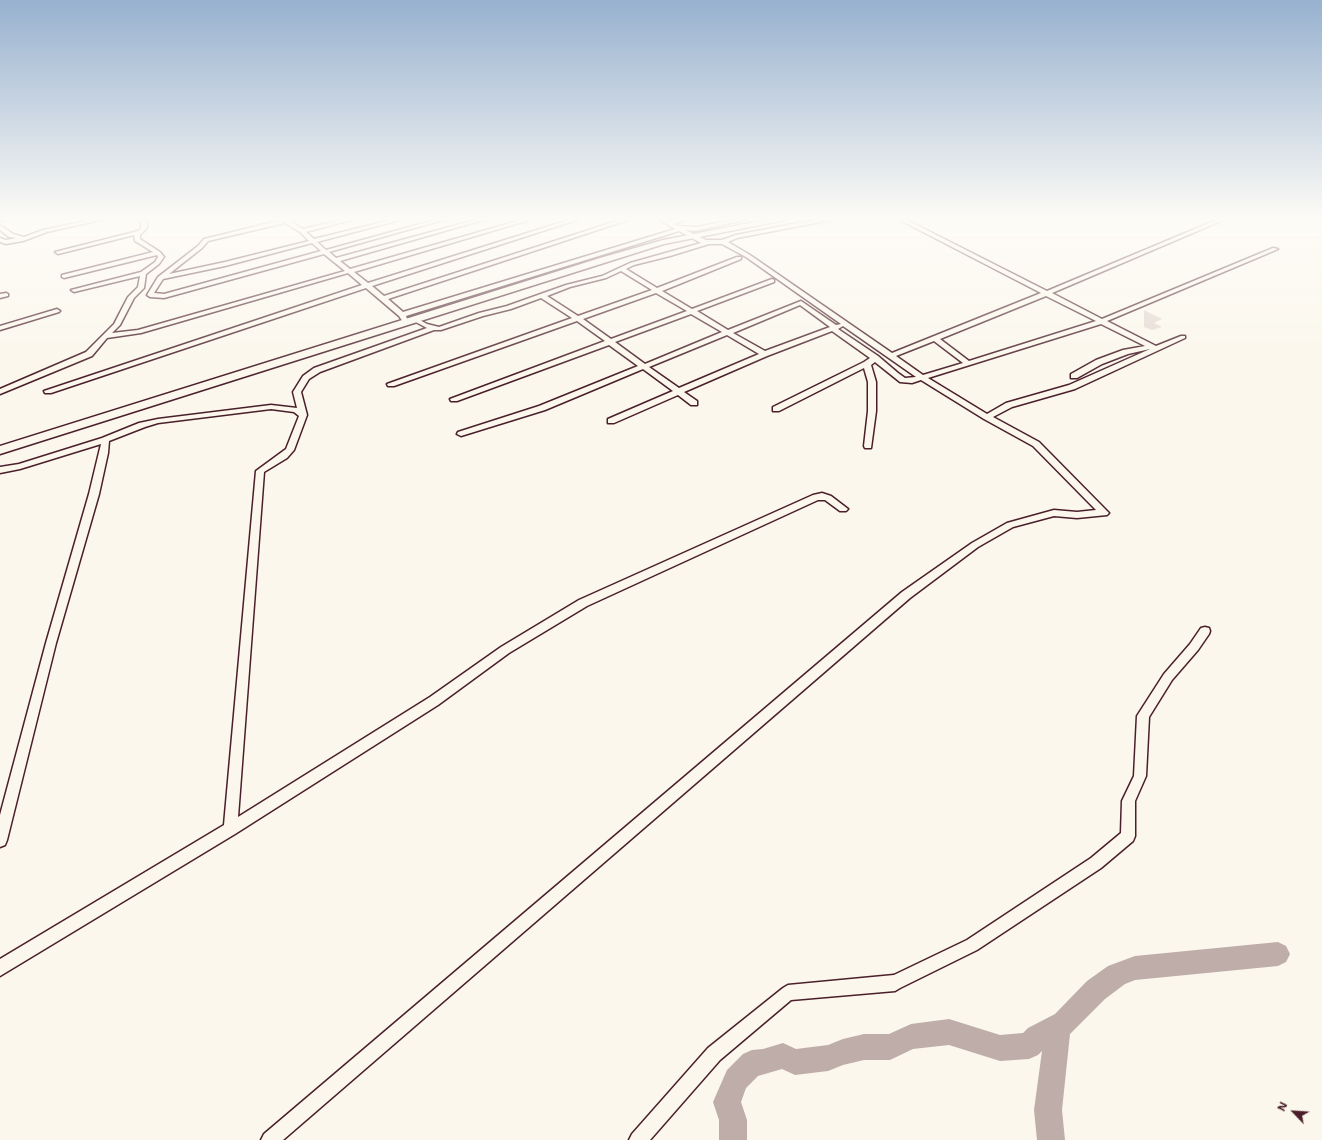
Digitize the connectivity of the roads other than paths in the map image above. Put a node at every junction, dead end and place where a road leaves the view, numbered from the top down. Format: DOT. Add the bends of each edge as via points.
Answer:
graph roads {
  1 [pos="84,271"];
  2 [pos="146,271"];
  3 [pos="169,271"];
  4 [pos="192,271"];
  5 [pos="255,271"];
  6 [pos="350,271"];
  7 [pos="413,271"];
  8 [pos="466,271"];
  9 [pos="544,271"];
  10 [pos="565,271"];
  11 [pos="616,271"];
  12 [pos="625,271"];
  13 [pos="706,271"];
  14 [pos="758,271"];
  15 [pos="770,271"];
  16 [pos="1004,271"];
  17 [pos="1099,271"];
  18 [pos="1222,271"];
  19 [pos="143,273"];
  20 [pos="64,276"];
  21 [pos="160,278"];
  22 [pos="367,286"];
  23 [pos="74,290"];
  24 [pos="658,290"];
  25 [pos="1047,293"];
  26 [pos="542,296"];
  27 [pos="383,298"];
  28 [pos="57,311"];
  29 [pos="693,311"];
  30 [pos="407,318"];
  31 [pos="578,318"];
  32 [pos="1102,321"];
  33 [pos="845,324"];
  34 [pos="0,328"];
  35 [pos="432,328"];
  36 [pos="834,328"];
  37 [pos="728,332"];
  38 [pos="105,336"];
  39 [pos="1183,337"];
  40 [pos="935,338"];
  41 [pos="610,342"];
  42 [pos="1154,348"];
  43 [pos="764,354"];
  44 [pos="891,356"];
  45 [pos="875,358"];
  46 [pos="968,363"];
  47 [pos="867,364"];
  48 [pos="644,366"];
  49 [pos="921,377"];
  50 [pos="391,384"];
  51 [pos="1077,384"];
  52 [pos="48,391"];
  53 [pos="0,392"];
  54 [pos="679,392"];
  55 [pos="454,399"];
  56 [pos="694,403"];
  57 [pos="776,409"];
  58 [pos="303,415"];
  59 [pos="987,417"];
  60 [pos="611,421"];
  61 [pos="460,434"];
  62 [pos="105,440"];
  63 [pos="868,446"];
  64 [pos="0,450"];
  65 [pos="0,470"];
  66 [pos="843,509"];
  67 [pos="1205,631"];
  68 [pos="230,828"];
  69 [pos="0,840"];
  70 [pos="0,968"];
  71 [pos="270,1140"];
  72 [pos="638,1140"];
  1 -- 20 [label="street"];
  2 -- 19 [label="street"];
  3 -- 21 [label="street"];
  4 -- 21 [label="street"];
  5 -- 21 [label="street" via="164,296 150,295"];
  6 -- 22 [label="street"];
  6 -- 38 [label="street" via="139,332"];
  7 -- 22 [label="street"];
  8 -- 27 [label="street"];
  9 -- 30 [label="street"];
  10 -- 30 [label="main road"];
  11 -- 26 [label="street"];
  12 -- 24 [label="street"];
  13 -- 24 [label="street"];
  14 -- 29 [label="street" via="772,281"];
  15 -- 33 [label="street"];
  16 -- 25 [label="street"];
  17 -- 25 [label="street"];
  18 -- 32 [label="street"];
  19 -- 23 [label="street"];
  19 -- 38 [label="street" via="141,288 131,297 118,325"];
  22 -- 27 [label="street"];
  22 -- 52 [label="street"];
  24 -- 29 [label="street"];
  24 -- 31 [label="street"];
  25 -- 32 [label="street"];
  25 -- 40 [label="street"];
  26 -- 31 [label="street"];
  26 -- 35 [label="street" via="440,329"];
  27 -- 30 [label="street"];
  28 -- 34 [label="street"];
  29 -- 37 [label="street"];
  29 -- 41 [label="street"];
  30 -- 35 [label="street"];
  30 -- 64 [label="main road"];
  31 -- 41 [label="street"];
  31 -- 50 [label="street"];
  32 -- 42 [label="street"];
  32 -- 46 [label="street"];
  33 -- 36 [label="street"];
  33 -- 44 [label="street"];
  35 -- 58 [label="street" via="316,370 306,378 297,392"];
  36 -- 37 [label="street" via="801,303"];
  36 -- 43 [label="street"];
  36 -- 45 [label="street"];
  37 -- 43 [label="street"];
  37 -- 48 [label="street"];
  38 -- 53 [label="street" via="89,354"];
  39 -- 42 [label="street"];
  40 -- 44 [label="street"];
  40 -- 46 [label="street"];
  41 -- 48 [label="street"];
  41 -- 55 [label="street"];
  42 -- 51 [label="street"];
  42 -- 51 [label="street" via="1126,352 1073,374"];
  43 -- 54 [label="street"];
  44 -- 49 [label="street"];
  45 -- 47 [label="street"];
  45 -- 49 [label="street" via="903,380 912,381"];
  46 -- 49 [label="street"];
  47 -- 57 [label="street"];
  47 -- 63 [label="street" via="872,382"];
  48 -- 54 [label="street"];
  48 -- 61 [label="street" via="542,408"];
  49 -- 59 [label="street"];
  51 -- 59 [label="street" via="1010,405"];
  54 -- 56 [label="street"];
  54 -- 60 [label="street"];
  58 -- 62 [label="street" via="296,410 271,407 184,417 142,425"];
  58 -- 68 [label="street" via="290,450 260,471 258,477"];
  59 -- 71 [label="street" via="1036,444 1104,512 1077,515 1054,513 1010,525 975,545 906,595"];
  62 -- 65 [label="street"];
  62 -- 69 [label="street" via="94,494 51,644"];
  66 -- 68 [label="street" via="828,498 816,497 583,603 505,650 434,700"];
  67 -- 72 [label="street" via="1168,677 1143,716 1140,776 1128,801 1128,836 1096,863 972,945 895,983 788,993 714,1054"];
  68 -- 70 [label="street"];
}
